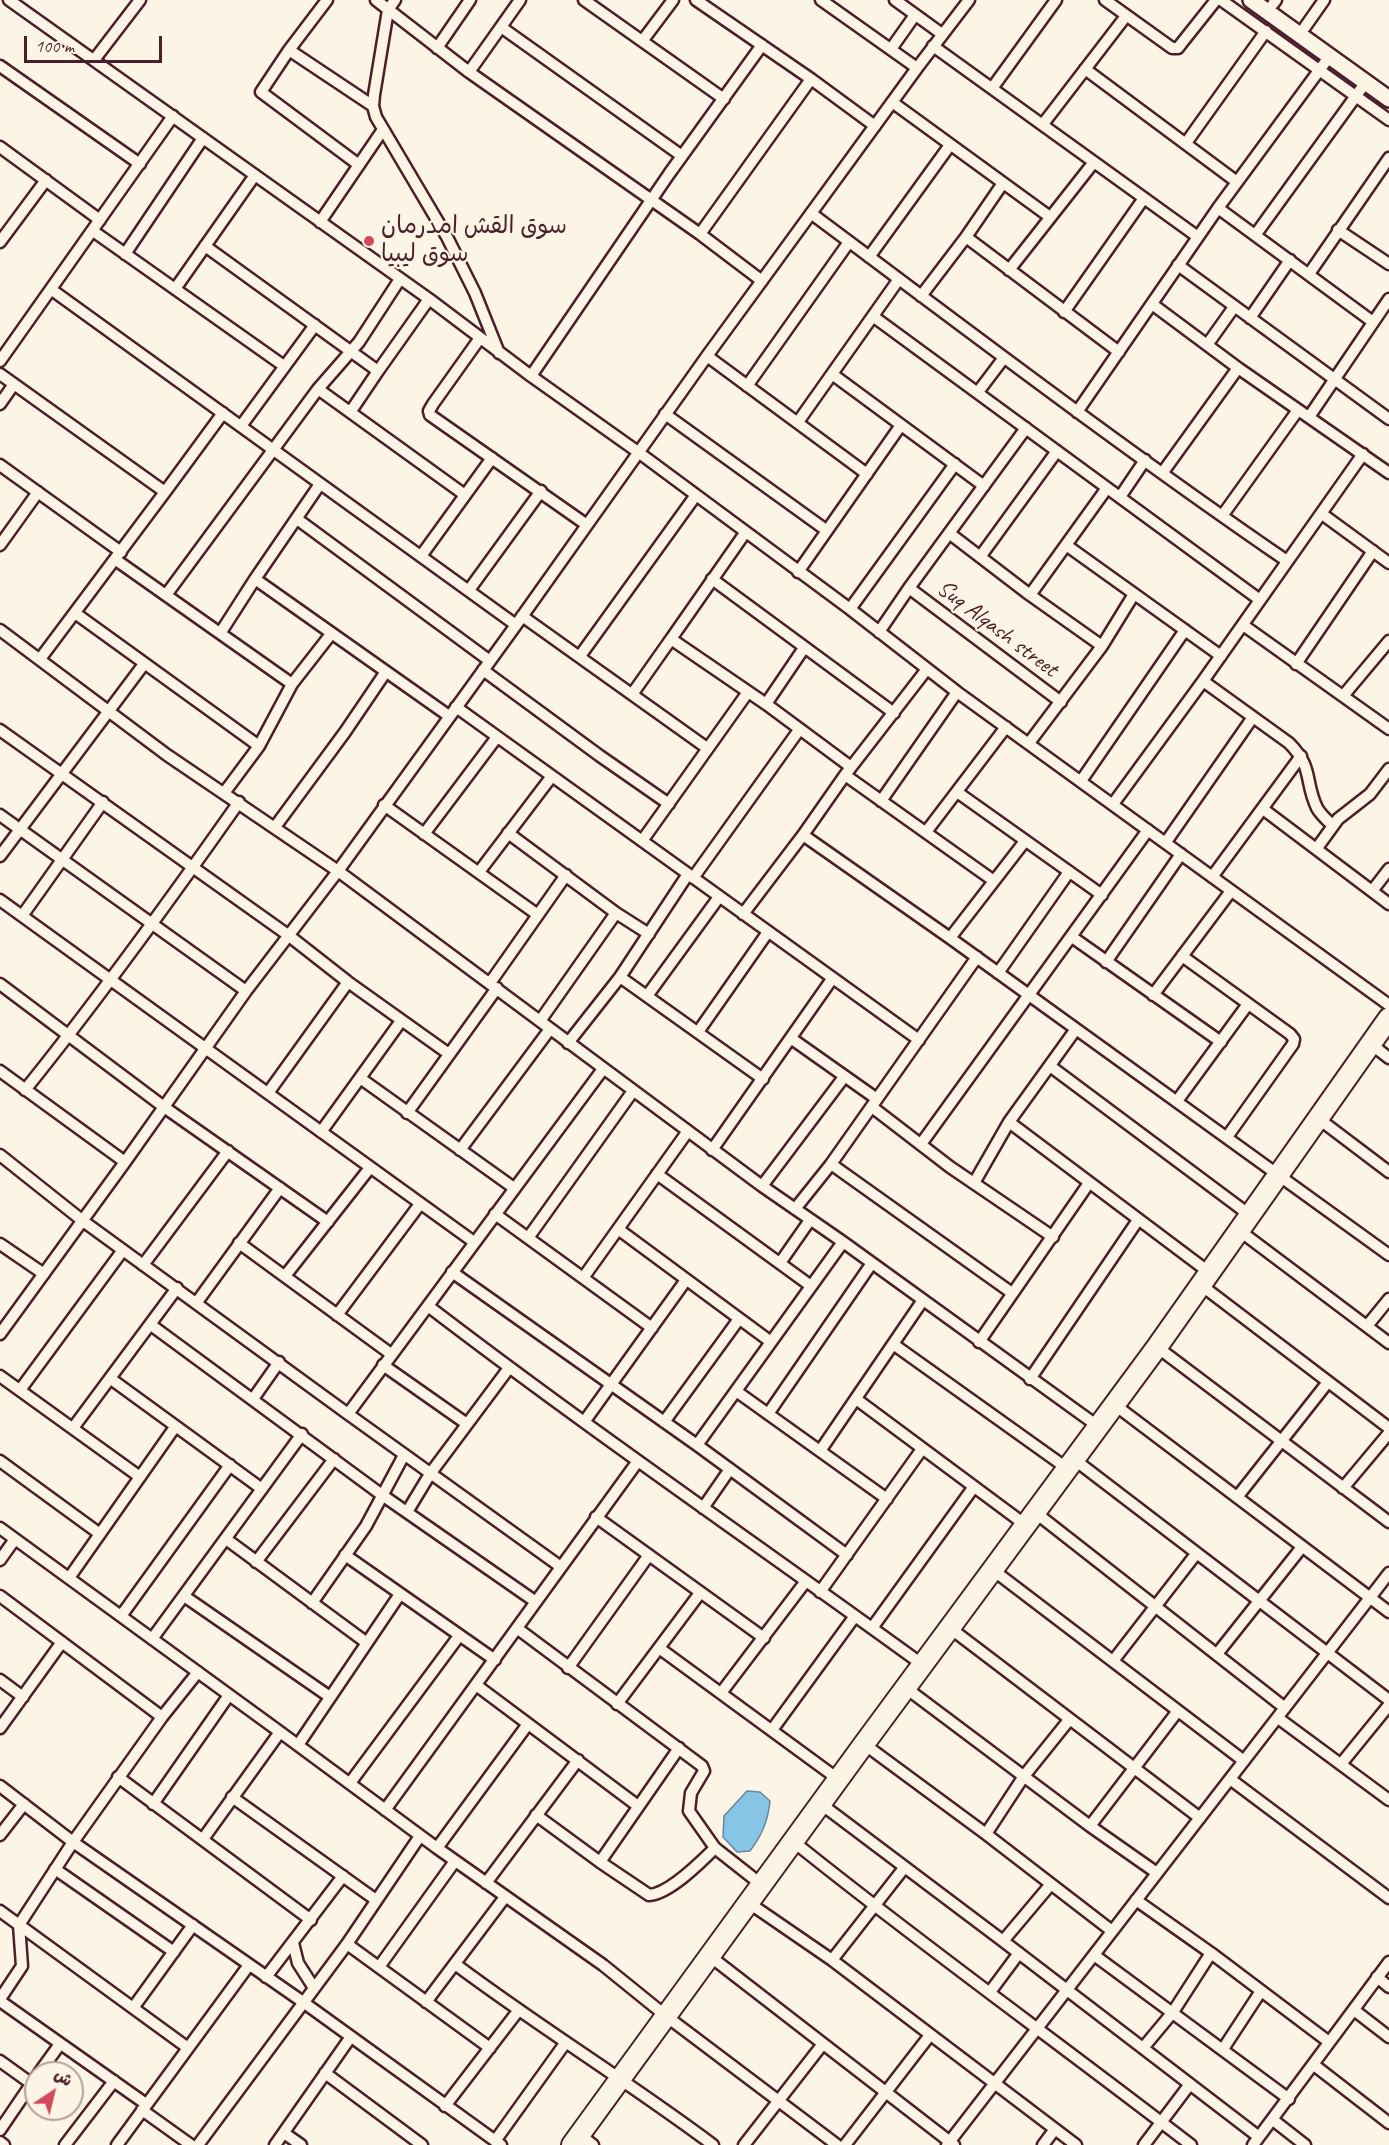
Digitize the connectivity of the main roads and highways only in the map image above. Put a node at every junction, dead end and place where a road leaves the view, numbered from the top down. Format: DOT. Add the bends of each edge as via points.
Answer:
graph roads {
  1 [pos="1251,0"];
  2 [pos="1272,1"];
  3 [pos="1389,88"];
  4 [pos="1389,99"];
  5 [pos="1389,1018"];
  6 [pos="582,2142"];
  1 -- 4 [label="main road"];
  2 -- 3 [label="main road"];
  5 -- 6 [label="highway" via="1115,1405 621,2078"];
}
